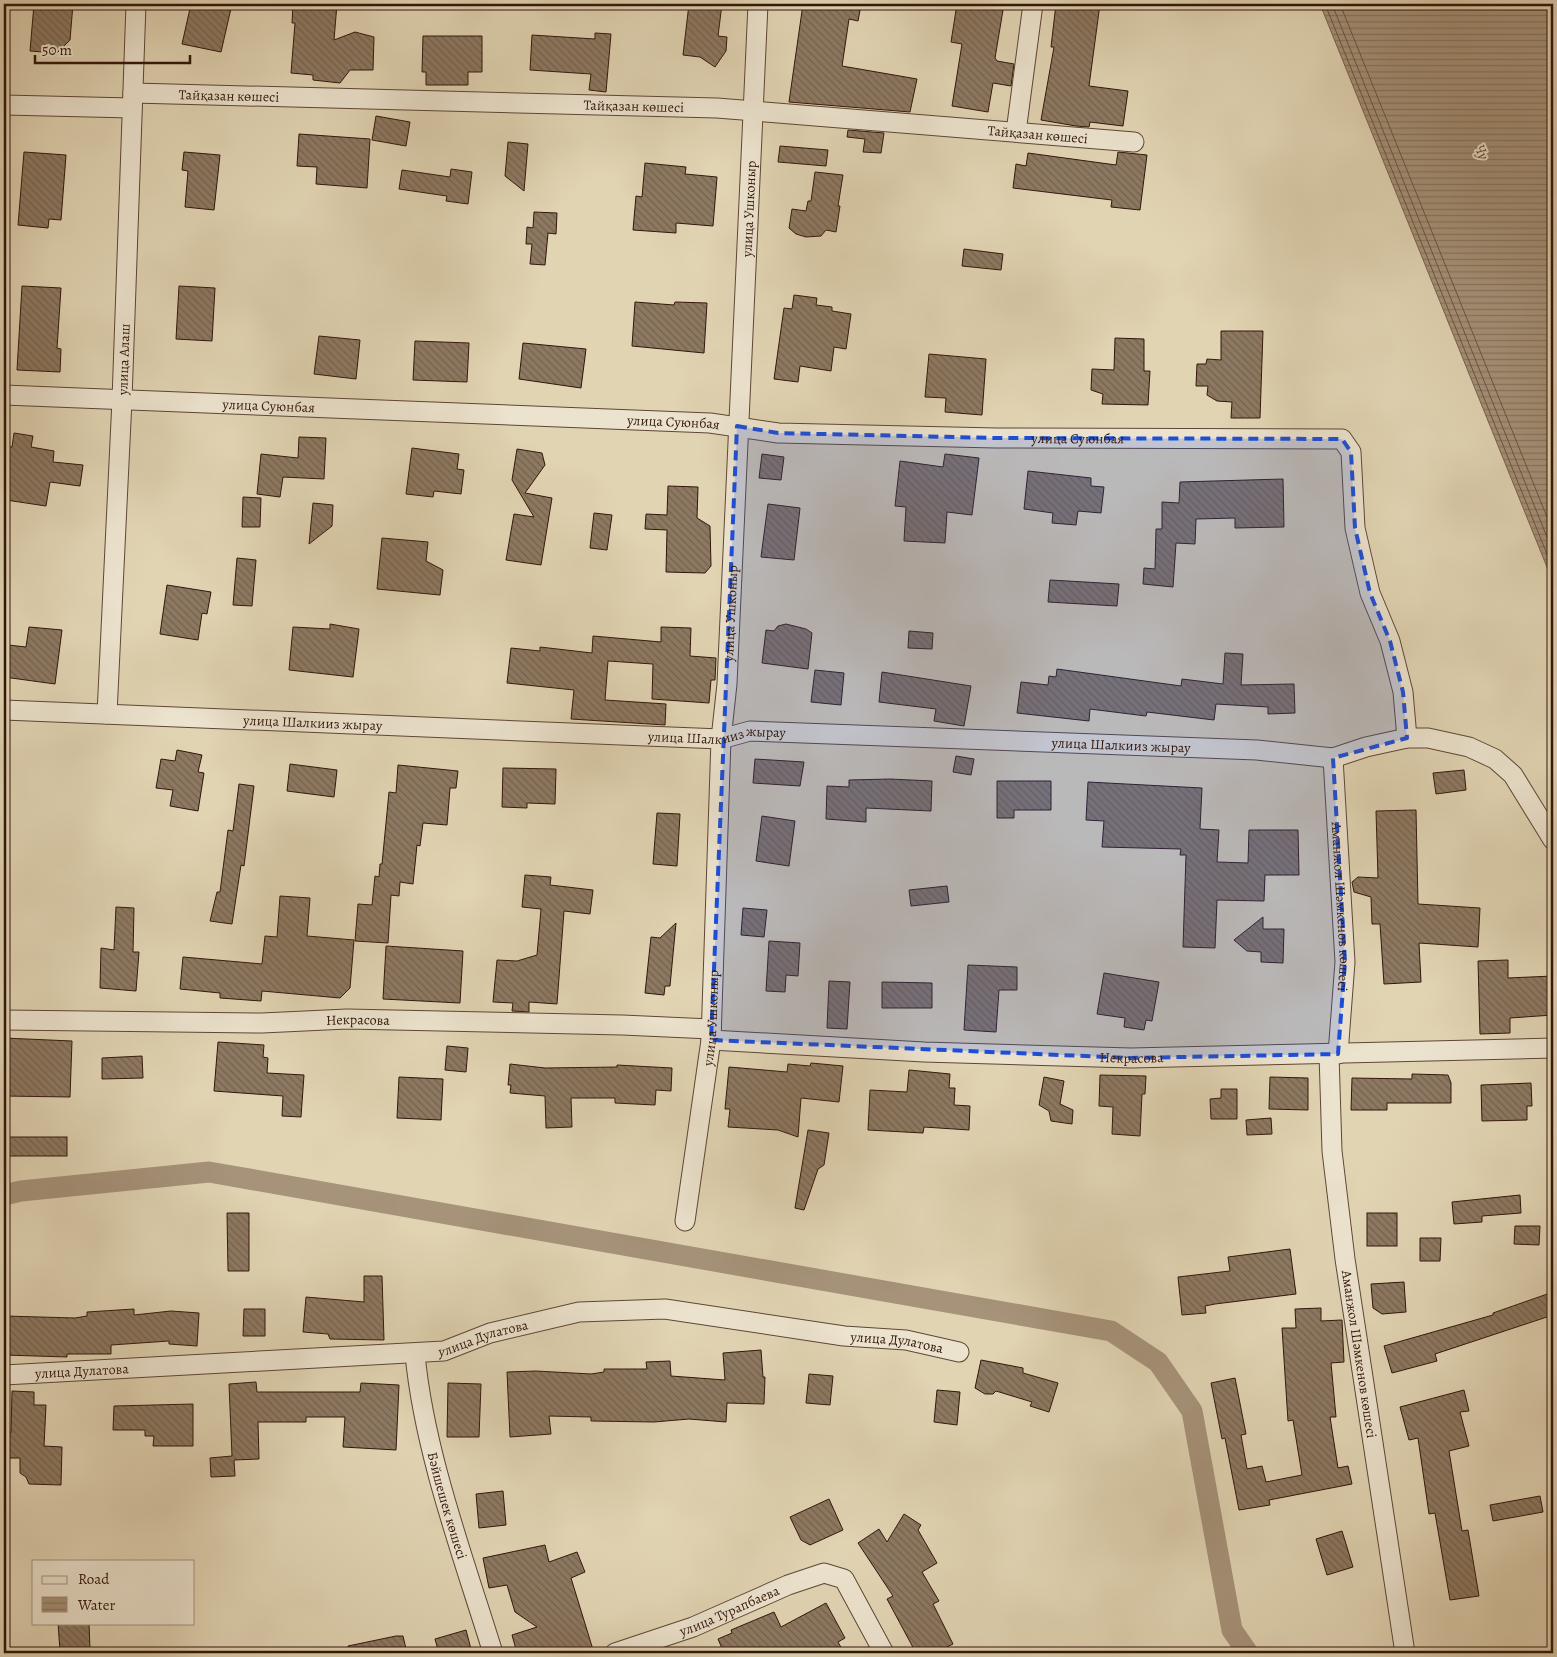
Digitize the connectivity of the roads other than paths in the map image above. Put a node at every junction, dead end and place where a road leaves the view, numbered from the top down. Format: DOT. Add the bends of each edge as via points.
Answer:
graph roads {
  1 [pos="136,4"];
  2 [pos="758,4"];
  3 [pos="1033,4"];
  4 [pos="132,101"];
  5 [pos="4,105"];
  6 [pos="752,111"];
  7 [pos="1016,132"];
  8 [pos="1134,142"];
  9 [pos="4,395"];
  10 [pos="122,400"];
  11 [pos="737,426"];
  12 [pos="4,710"];
  13 [pos="107,714"];
  14 [pos="1407,738"];
  15 [pos="721,739"];
  16 [pos="1333,758"];
  17 [pos="1553,840"];
  18 [pos="4,1020"];
  19 [pos="711,1035"];
  20 [pos="1553,1048"];
  21 [pos="1333,1054"];
  22 [pos="685,1221"];
  23 [pos="959,1352"];
  24 [pos="415,1354"];
  25 [pos="4,1375"];
  26 [pos="493,1653"];
  27 [pos="615,1653"];
  28 [pos="884,1653"];
  29 [pos="1405,1653"];
  1 -- 4 [label="street, улица Алаш"];
  2 -- 6 [label="street, улица Ушконыр"];
  3 -- 7 [label="street"];
  4 -- 5 [label="street, Тайқазан көшесі"];
  4 -- 6 [label="street, Тайқазан көшесі"];
  4 -- 10 [label="street, улица Алаш"];
  6 -- 7 [label="street, Тайқазан көшесі"];
  6 -- 11 [label="street, улица Ушконыр"];
  7 -- 8 [label="street, Тайқазан көшесі"];
  9 -- 10 [label="street, улица Суюнбая"];
  10 -- 11 [label="street, улица Суюнбая"];
  10 -- 13 [label="street, улица Алаш"];
  11 -- 14 [label="street, улица Суюнбая" via="778,433 996,438 1342,439 1350,452 1355,528 1370,593 1390,641 1403,692"];
  11 -- 15 [label="street, улица Ушконыр" via="727,684"];
  12 -- 13 [label="street, улица Шалкииз жырау"];
  13 -- 15 [label="street, улица Шалкииз жырау"];
  14 -- 16 [label="street, улица Шалкииз жырау"];
  14 -- 17 [label="street, улица Шалкииз жырау" via="1428,738 1469,748 1495,759 1513,775"];
  15 -- 16 [label="street, улица Шалкииз жырау" via="760,732 1248,750"];
  15 -- 19 [label="street, улица Ушконыр"];
  16 -- 21 [label="street, Аманжол Шәмкенов көшесі" via="1345,962"];
  18 -- 19 [label="street, Некрасова" via="262,1023 357,1020 622,1025"];
  19 -- 21 [label="street, Некрасова" via="924,1052 1132,1058"];
  19 -- 22 [label="street, улица Ушконыр"];
  20 -- 21 [label="street, Некрасова"];
  21 -- 29 [label="street, Аманжол Шәмкенов көшесі" via="1332,1150 1345,1259"];
  23 -- 24 [label="street, улица Дулатова" via="906,1340 844,1336 665,1309 580,1312 490,1333 444,1351"];
  24 -- 25 [label="street, улица Дулатова"];
  24 -- 26 [label="street, Бәйшешек көшесі" via="432,1445"];
  27 -- 28 [label="street, улица Турапбаева" via="692,1627 788,1585 824,1573 844,1579"];
}
